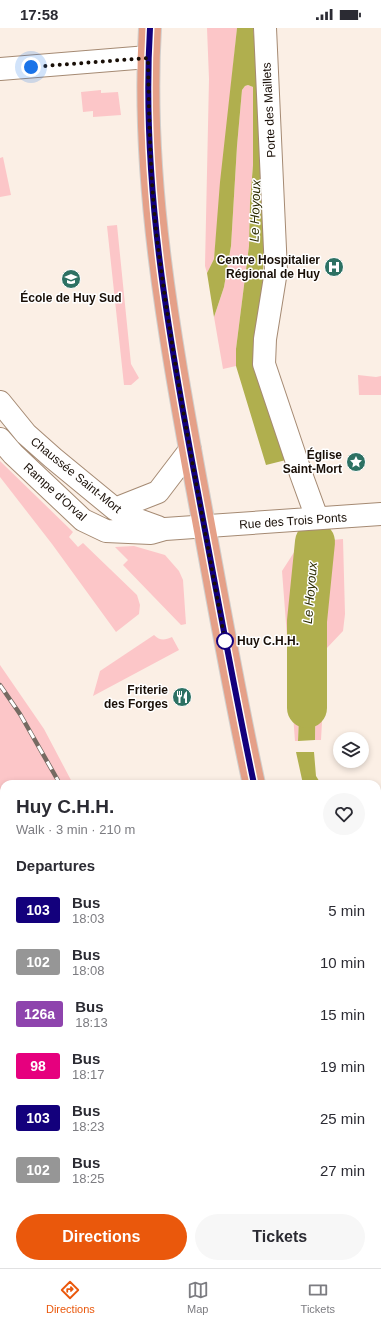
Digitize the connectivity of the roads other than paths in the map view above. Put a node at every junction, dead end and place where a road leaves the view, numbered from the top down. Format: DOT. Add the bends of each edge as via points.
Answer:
graph roads {
  1 [pos="150,28"];
  2 [pos="265,28"];
  3 [pos="148,58"];
  4 [pos="0,69"];
  5 [pos="0,402"];
  6 [pos="0,439"];
  7 [pos="190,450"];
  8 [pos="115,509"];
  9 [pos="381,514"];
  10 [pos="318,518"];
  11 [pos="204,527"];
  12 [pos="165,529"];
  13 [pos="253,780"];
  1 -- 3 [label="main road"];
  2 -- 10 [label="street, Porte des Maillets" via="276,270 264,339 264,364"];
  3 -- 4 [label="street"];
  3 -- 7 [label="main road" via="150,146 157,237"];
  5 -- 8 [label="street, Chaussée Saint-Mort" via="26,434"];
  6 -- 12 [label="street, Rampe d'Orval" via="83,520 106,531 151,533"];
  7 -- 8 [label="street" via="158,492"];
  7 -- 11 [label="main road"];
  8 -- 12 [label="street, Chaussée Saint-Mort"];
  9 -- 10 [label="street, Rue des Trois Ponts"];
  10 -- 11 [label="street, Rue des Trois Ponts"];
  11 -- 12 [label="street, Rue des Trois Ponts"];
  11 -- 13 [label="main road"];
}
